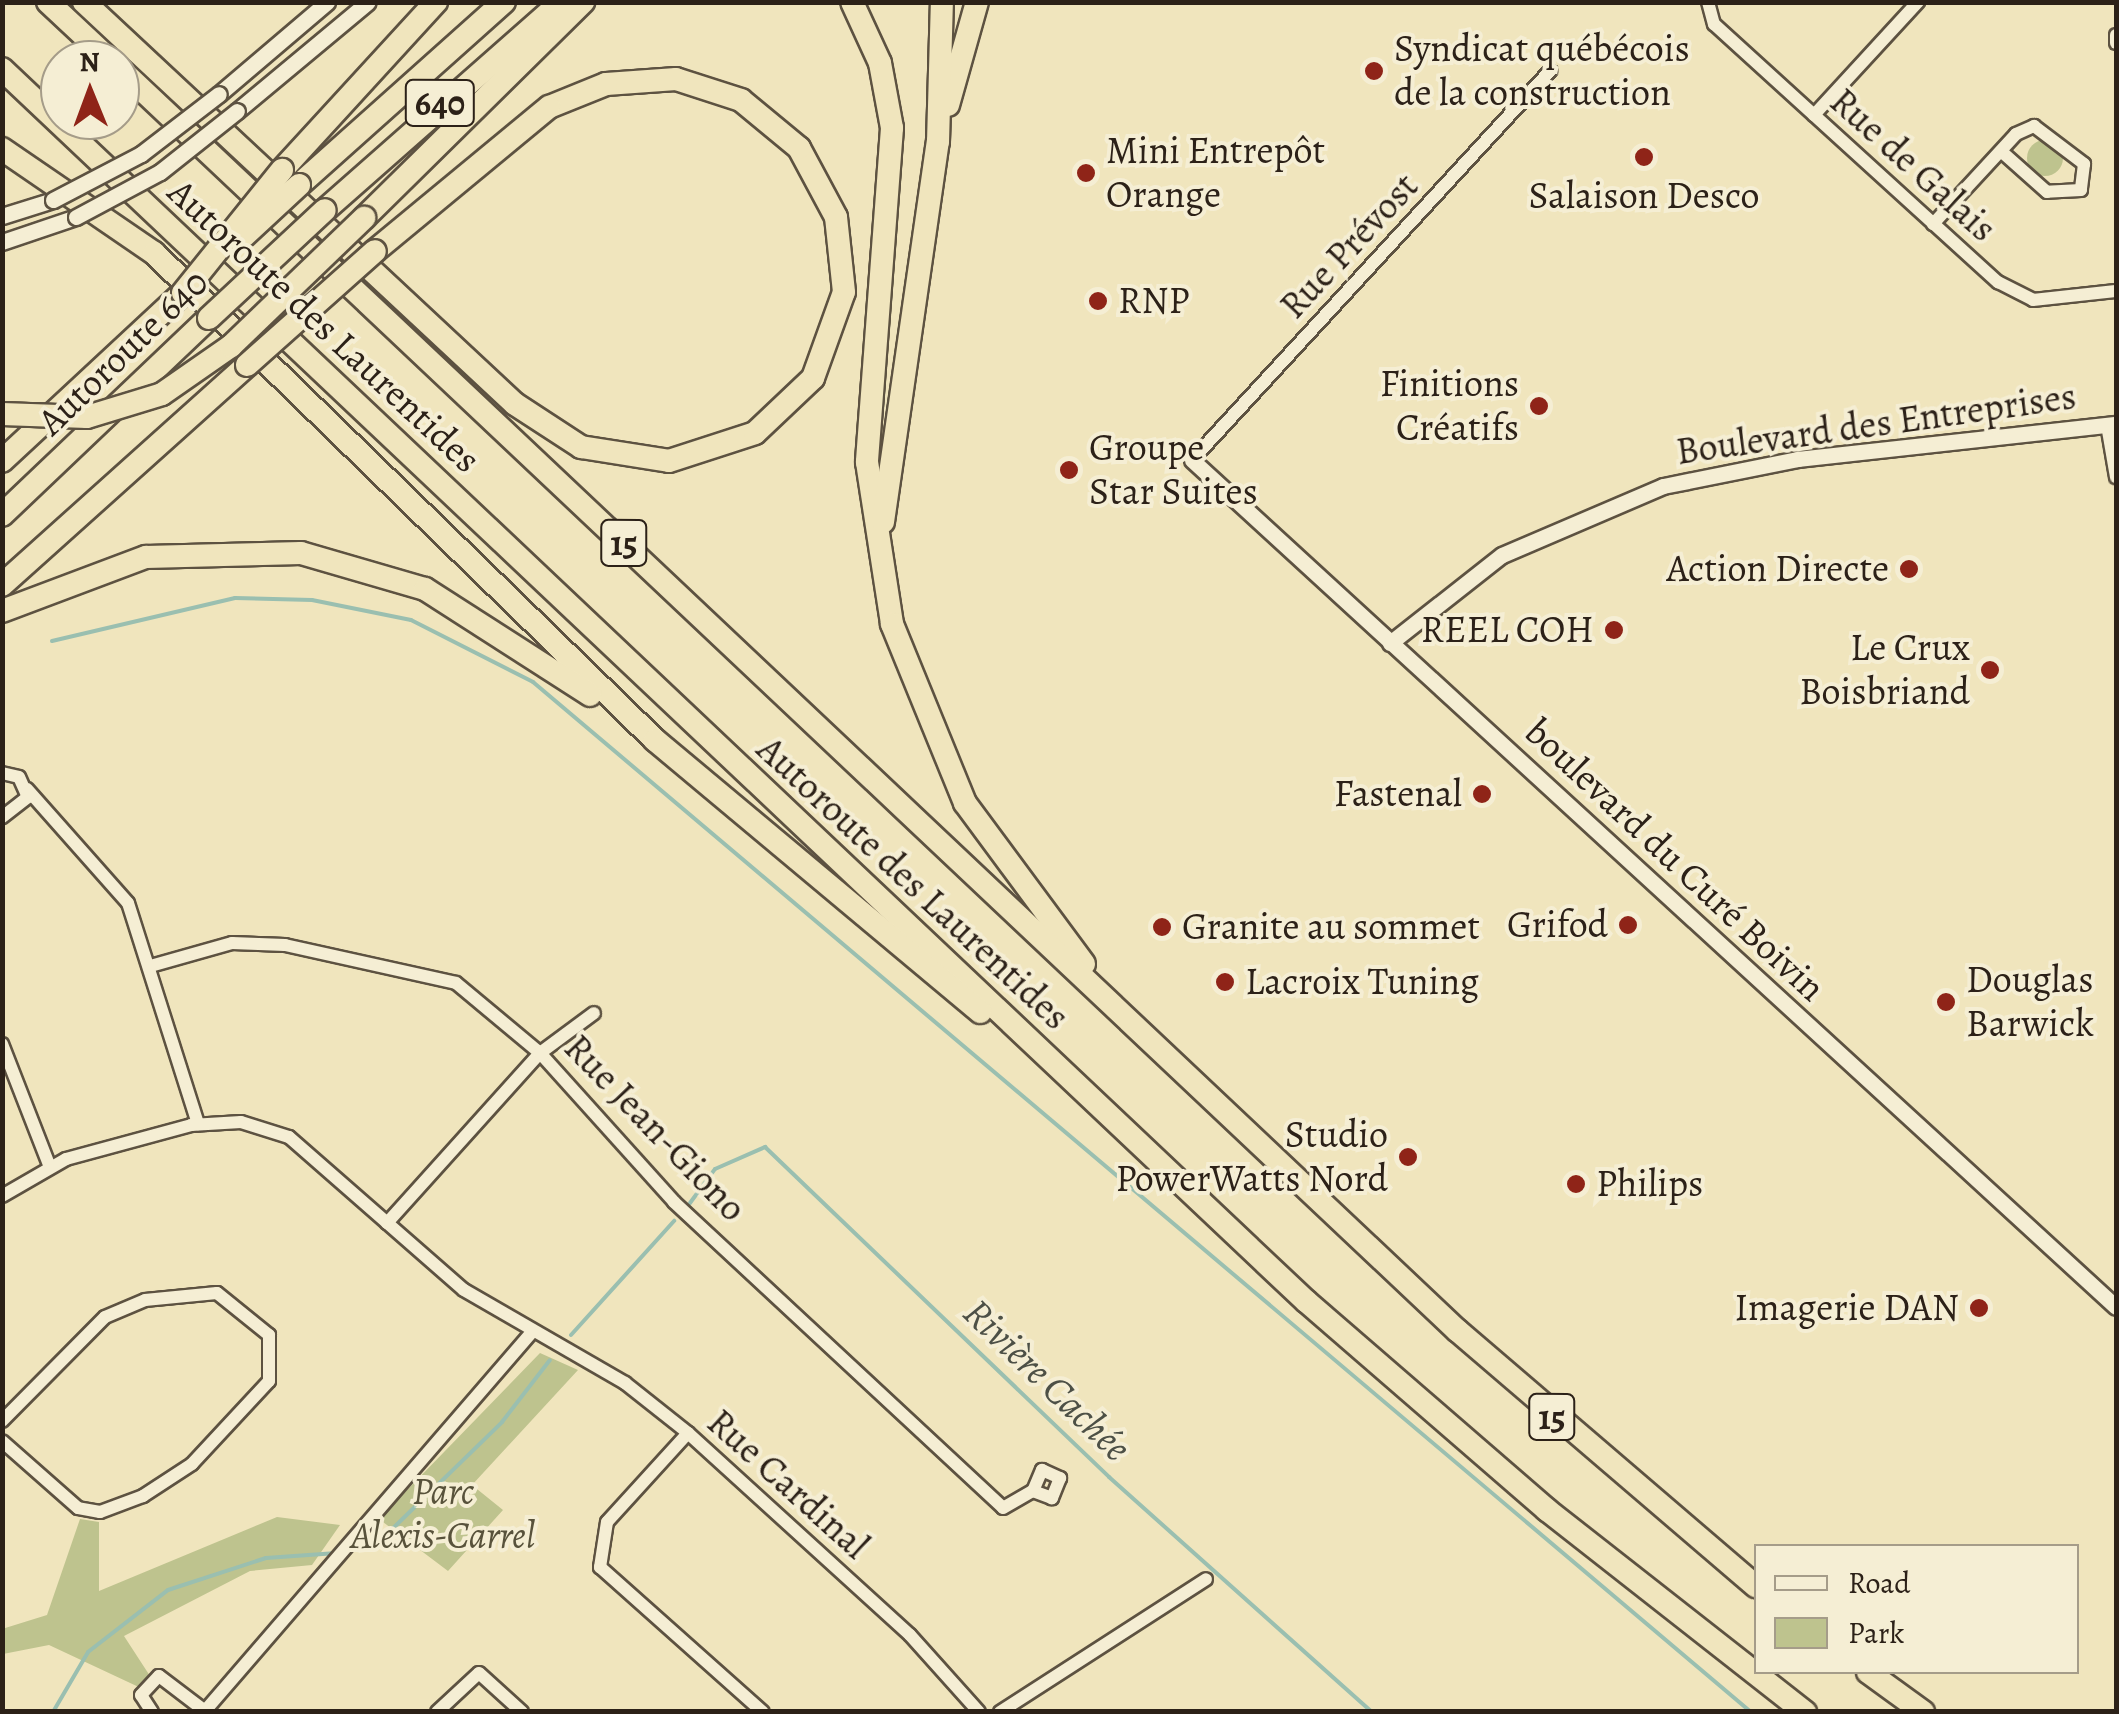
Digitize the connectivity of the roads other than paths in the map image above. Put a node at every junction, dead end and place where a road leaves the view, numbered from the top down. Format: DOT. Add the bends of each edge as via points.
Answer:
graph roads {
  1 [pos="48,2"];
  2 [pos="84,2"];
  3 [pos="99,2"];
  4 [pos="327,2"];
  5 [pos="368,2"];
  6 [pos="436,2"];
  7 [pos="504,2"];
  8 [pos="561,2"];
  9 [pos="583,2"];
  10 [pos="852,2"];
  11 [pos="942,2"];
  12 [pos="977,2"];
  13 [pos="1708,2"];
  14 [pos="1918,2"];
  15 [pos="2116,34"];
  16 [pos="121,37"];
  17 [pos="89,40"];
  18 [pos="2116,43"];
  19 [pos="2,69"];
  20 [pos="1550,71"];
  21 [pos="140,88"];
  22 [pos="1814,115"];
  23 [pos="2,132"];
  24 [pos="938,142"];
  25 [pos="2,149"];
  26 [pos="2003,153"];
  27 [pos="290,177"];
  28 [pos="2,216"];
  29 [pos="1933,224"];
  30 [pos="183,240"];
  31 [pos="2,242"];
  32 [pos="2116,292"];
  33 [pos="2,414"];
  34 [pos="2112,424"];
  35 [pos="2,460"];
  36 [pos="1192,460"];
  37 [pos="2116,476"];
  38 [pos="2,515"];
  39 [pos="880,560"];
  40 [pos="2,585"];
  41 [pos="2,612"];
  42 [pos="1390,643"];
  43 [pos="655,740"];
  44 [pos="2,773"];
  45 [pos="27,789"];
  46 [pos="2,818"];
  47 [pos="154,965"];
  48 [pos="594,1013"];
  49 [pos="1126,1018"];
  50 [pos="2,1044"];
  51 [pos="540,1052"];
  52 [pos="1062,1072"];
  53 [pos="198,1124"];
  54 [pos="50,1167"];
  55 [pos="2,1196"];
  56 [pos="387,1223"];
  57 [pos="2116,1306"];
  58 [pos="532,1332"];
  59 [pos="2,1422"];
  60 [pos="688,1434"];
  61 [pos="2,1441"];
  62 [pos="1033,1491"];
  63 [pos="1206,1580"];
  64 [pos="1754,1584"];
  65 [pos="1754,1671"];
  66 [pos="1758,1674"];
  67 [pos="1871,1674"];
  68 [pos="205,1711"];
  69 [pos="152,1712"];
  70 [pos="438,1712"];
  71 [pos="522,1712"];
  72 [pos="763,1712"];
  73 [pos="978,1712"];
  74 [pos="1000,1712"];
  75 [pos="1806,1712"];
  76 [pos="1924,1712"];
  1 -- 17 [label="highway"];
  2 -- 16 [label="highway"];
  3 -- 16 [label="highway"];
  4 -- 28 [label="street, bridge" via="140,154 52,200"];
  5 -- 31 [label="street, bridge" via="160,172 76,217"];
  6 -- 27 [label="highway"];
  7 -- 27 [label="highway, 640"];
  8 -- 38 [label="highway, Autoroute 640 / 640, bridge" via="325,210"];
  9 -- 33 [label="highway, bridge" via="231,346 162,394 87,417"];
  10 -- 39 [label="highway" via="880,63 892,128 867,462"];
  11 -- 24 [label="highway"];
  12 -- 24 [label="highway"];
  13 -- 22 [label="street, Rue de Galais" via="1714,24"];
  14 -- 22 [label="street"];
  15 -- 18 [label="street"];
  16 -- 40 [label="highway, bridge" via="514,404 595,452 683,459 755,433 821,364 844,292 836,217 799,148 741,100 676,80 606,84 550,108 375,251 247,364"];
  19 -- 30 [label="highway, Autoroute des Laurentides / 15"];
  20 -- 36 [label="street, Rue Prévost"];
  21 -- 49 [label="highway, Autoroute des Laurentides / 15"];
  22 -- 29 [label="street, Rue de Galais"];
  23 -- 30 [label="highway"];
  24 -- 39 [label="highway" via="890,435"];
  25 -- 43 [label="highway" via="163,262"];
  26 -- 26 [label="street" via="2016,134 2052,132 2084,164 2081,190 2047,192"];
  26 -- 29 [label="street"];
  27 -- 35 [label="highway, Autoroute 640, bridge" via="183,293"];
  29 -- 32 [label="street, Rue de Galais" via="1998,282 2033,300"];
  30 -- 52 [label="highway, Autoroute des Laurentides / 15"];
  34 -- 37 [label="street"];
  34 -- 42 [label="street, Boulevard des Entreprises" via="1783,462 1663,486 1511,550"];
  36 -- 42 [label="street, boulevard du Curé Boivin"];
  39 -- 49 [label="highway" via="905,668 950,777"];
  41 -- 43 [label="highway" via="82,574 170,552 327,558 466,610"];
  42 -- 57 [label="street, boulevard du Curé Boivin"];
  43 -- 52 [label="highway" via="897,950"];
  44 -- 45 [label="street"];
  45 -- 46 [label="street" via="22,810"];
  45 -- 47 [label="street" via="89,849 128,903"];
  47 -- 51 [label="street, Rue Jean-Giono" via="232,944 284,944 456,983"];
  47 -- 53 [label="street"];
  48 -- 51 [label="street"];
  49 -- 64 [label="highway, Autoroute des Laurentides / 15" via="1528,1396"];
  50 -- 54 [label="street"];
  51 -- 56 [label="street"];
  51 -- 62 [label="street, Rue Jean-Giono" via="674,1202 1003,1508"];
  52 -- 65 [label="highway, Autoroute des Laurentides / 15" via="1439,1420"];
  53 -- 54 [label="street, Rue Cardinal"];
  53 -- 56 [label="street, Rue Cardinal" via="241,1122 288,1137"];
  54 -- 55 [label="street, Rue Cardinal"];
  56 -- 58 [label="street, Rue Cardinal"];
  58 -- 60 [label="street, Rue Cardinal" via="625,1382"];
  58 -- 68 [label="street"];
  59 -- 61 [label="street" via="106,1317 145,1300 218,1293 269,1335 276,1359 269,1381 192,1464 100,1512 78,1508"];
  60 -- 72 [label="street" via="608,1522 600,1567"];
  60 -- 73 [label="street, Rue Cardinal" via="924,1648"];
  63 -- 74 [label="street"];
  66 -- 75 [label="highway, Autoroute des Laurentides / 15"];
  67 -- 76 [label="highway"];
  68 -- 69 [label="street" via="158,1676 142,1695"];
  70 -- 71 [label="street" via="480,1673"];
}
